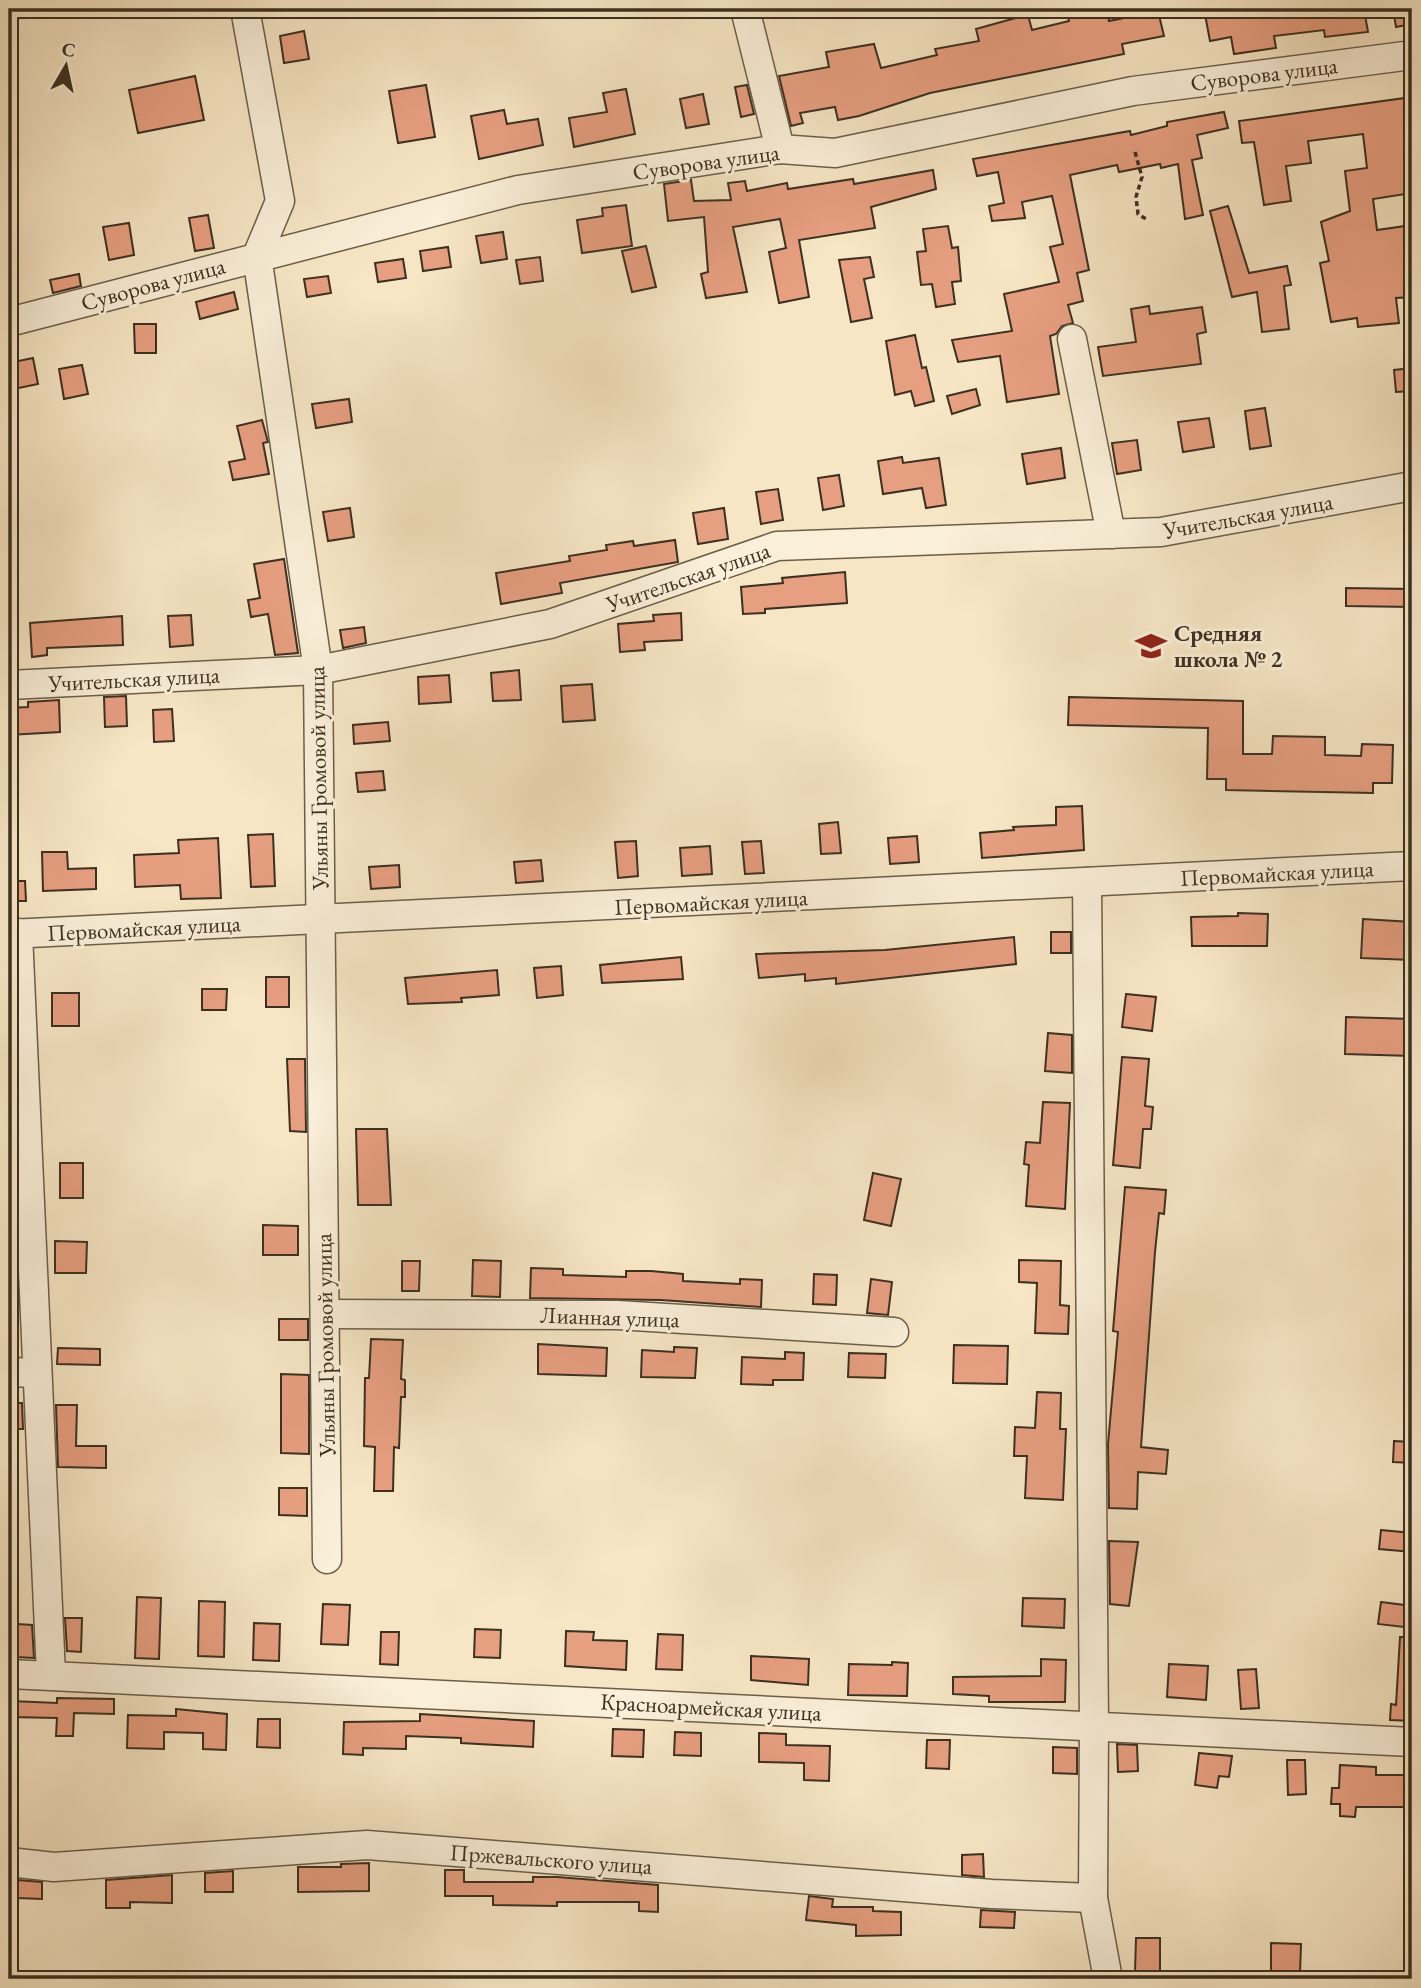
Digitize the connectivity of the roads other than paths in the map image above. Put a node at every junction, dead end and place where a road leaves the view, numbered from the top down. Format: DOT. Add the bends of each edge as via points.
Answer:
graph roads {
  1 [pos="245,9"];
  2 [pos="745,9"];
  3 [pos="1412,55"];
  4 [pos="780,149"];
  5 [pos="257,256"];
  6 [pos="9,322"];
  7 [pos="1072,339"];
  8 [pos="1412,486"];
  9 [pos="1111,534"];
  10 [pos="318,670"];
  11 [pos="9,685"];
  12 [pos="1412,866"];
  13 [pos="1087,882"];
  14 [pos="321,919"];
  15 [pos="13,933"];
  16 [pos="325,1314"];
  17 [pos="894,1332"];
  18 [pos="9,1372"];
  19 [pos="37,1373"];
  20 [pos="327,1559"];
  21 [pos="9,1674"];
  22 [pos="51,1675"];
  23 [pos="1094,1725"];
  24 [pos="1412,1742"];
  25 [pos="9,1862"];
  26 [pos="1093,1898"];
  27 [pos="1108,1979"];
  1 -- 5 [label="street" via="280,201"];
  2 -- 4 [label="street"];
  3 -- 4 [label="street, Суворова улица" via="1133,91 835,153"];
  4 -- 5 [label="street, Суворова улица" via="518,190"];
  5 -- 6 [label="street, Суворова улица"];
  5 -- 10 [label="street, Ульяны Громовой улица"];
  7 -- 9 [label="street"];
  8 -- 9 [label="street, Учительская улица" via="1161,532"];
  9 -- 10 [label="street, Учительская улица" via="777,546 550,624"];
  10 -- 11 [label="street, Учительская улица"];
  10 -- 14 [label="street, Ульяны Громовой улица"];
  12 -- 13 [label="street, Первомайская улица"];
  13 -- 14 [label="street, Первомайская улица"];
  13 -- 23 [label="street"];
  14 -- 15 [label="street, Первомайская улица"];
  14 -- 16 [label="street, Ульяны Громовой улица"];
  15 -- 19 [label="street"];
  16 -- 17 [label="street, Лианная улица" via="617,1315"];
  16 -- 20 [label="street, Ульяны Громовой улица"];
  18 -- 19 [label="street"];
  19 -- 22 [label="street"];
  21 -- 22 [label="street, Красноармейская улица"];
  22 -- 23 [label="street, Красноармейская улица"];
  23 -- 24 [label="street, Красноармейская улица"];
  23 -- 26 [label="street"];
  25 -- 26 [label="street, Пржевальского улица" via="54,1867 367,1845"];
  26 -- 27 [label="street"];
}
